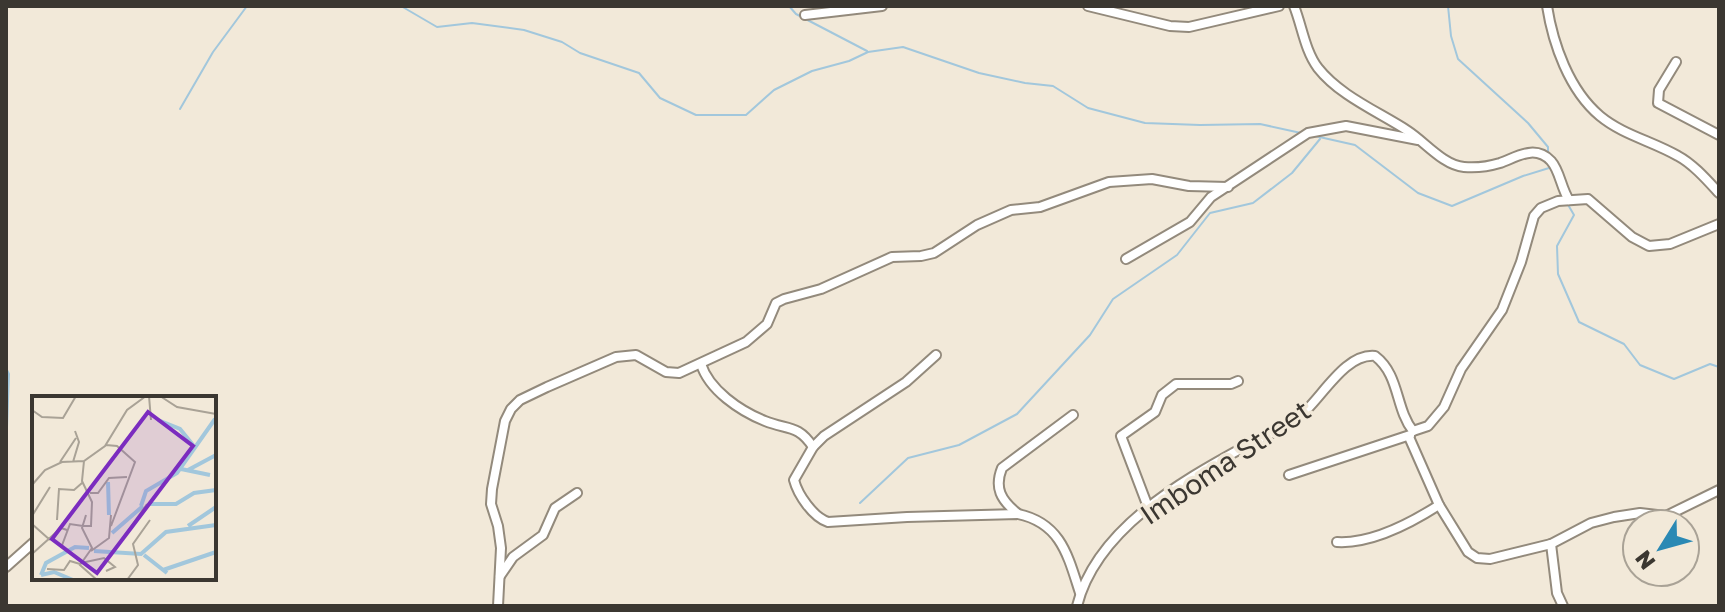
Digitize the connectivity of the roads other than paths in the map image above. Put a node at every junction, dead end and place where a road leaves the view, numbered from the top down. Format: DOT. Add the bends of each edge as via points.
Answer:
graph roads {
  1 [pos="882,6"];
  2 [pos="1088,6"];
  3 [pos="1279,6"];
  4 [pos="1294,6"];
  5 [pos="1547,6"];
  6 [pos="805,15"];
  7 [pos="1676,62"];
  8 [pos="1719,135"];
  9 [pos="1419,140"];
  10 [pos="1228,187"];
  11 [pos="1719,193"];
  12 [pos="1565,200"];
  13 [pos="1719,224"];
  14 [pos="1126,259"];
  15 [pos="936,355"];
  16 [pos="701,364"];
  17 [pos="1238,381"];
  18 [pos="1073,415"];
  19 [pos="1411,434"];
  20 [pos="813,447"];
  21 [pos="1289,475"];
  22 [pos="1719,490"];
  23 [pos="577,493"];
  24 [pos="1439,505"];
  25 [pos="1148,507"];
  26 [pos="1018,514"];
  27 [pos="1337,542"];
  28 [pos="32,544"];
  29 [pos="1551,544"];
  30 [pos="6,567"];
  31 [pos="497,580"];
  32 [pos="1080,593"];
  33 [pos="498,606"];
  34 [pos="1077,606"];
  35 [pos="1563,606"];
  1 -- 6 [label="street"];
  2 -- 3 [label="street" via="1189,27"];
  4 -- 9 [label="street" via="1319,69"];
  5 -- 11 [label="street" via="1563,63 1599,115 1680,156"];
  7 -- 8 [label="street" via="1659,90 1658,103"];
  9 -- 10 [label="street" via="1346,126 1308,133"];
  9 -- 12 [label="street" via="1462,167 1493,164 1520,152 1548,159"];
  10 -- 14 [label="street" via="1211,197 1190,222"];
  10 -- 16 [label="street" via="1152,179 1109,182 1040,207 1011,210 934,253 892,257 821,289 784,299 746,342"];
  12 -- 13 [label="street" via="1588,199 1649,246 1670,244"];
  12 -- 19 [label="street" via="1534,216 1502,310 1461,369 1444,407 1428,426"];
  15 -- 20 [label="street"];
  16 -- 20 [label="street" via="720,392 766,421 800,431"];
  16 -- 31 [label="street" via="666,372 636,355 616,357 520,400 511,409 492,489 501,548"];
  17 -- 25 [label="street" via="1176,384 1162,395 1155,412 1121,436"];
  18 -- 26 [label="street" via="1002,468 998,489"];
  19 -- 21 [label="street"];
  19 -- 24 [label="street"];
  19 -- 25 [label="street, Imboma Street" via="1384,363 1375,356 1358,357 1294,421"];
  20 -- 26 [label="street" via="794,480 813,511 828,522"];
  22 -- 29 [label="street" via="1666,516 1614,517"];
  23 -- 31 [label="street" via="555,508 543,535 513,557"];
  24 -- 27 [label="street" via="1363,540"];
  24 -- 29 [label="street" via="1477,558"];
  25 -- 32 [label="street, Imboma Street" via="1093,565"];
  26 -- 32 [label="street" via="1055,533 1069,556"];
  28 -- 30 [label="street"];
  29 -- 35 [label="street"];
  31 -- 33 [label="street"];
  32 -- 34 [label="street, Imboma Street"];
}
